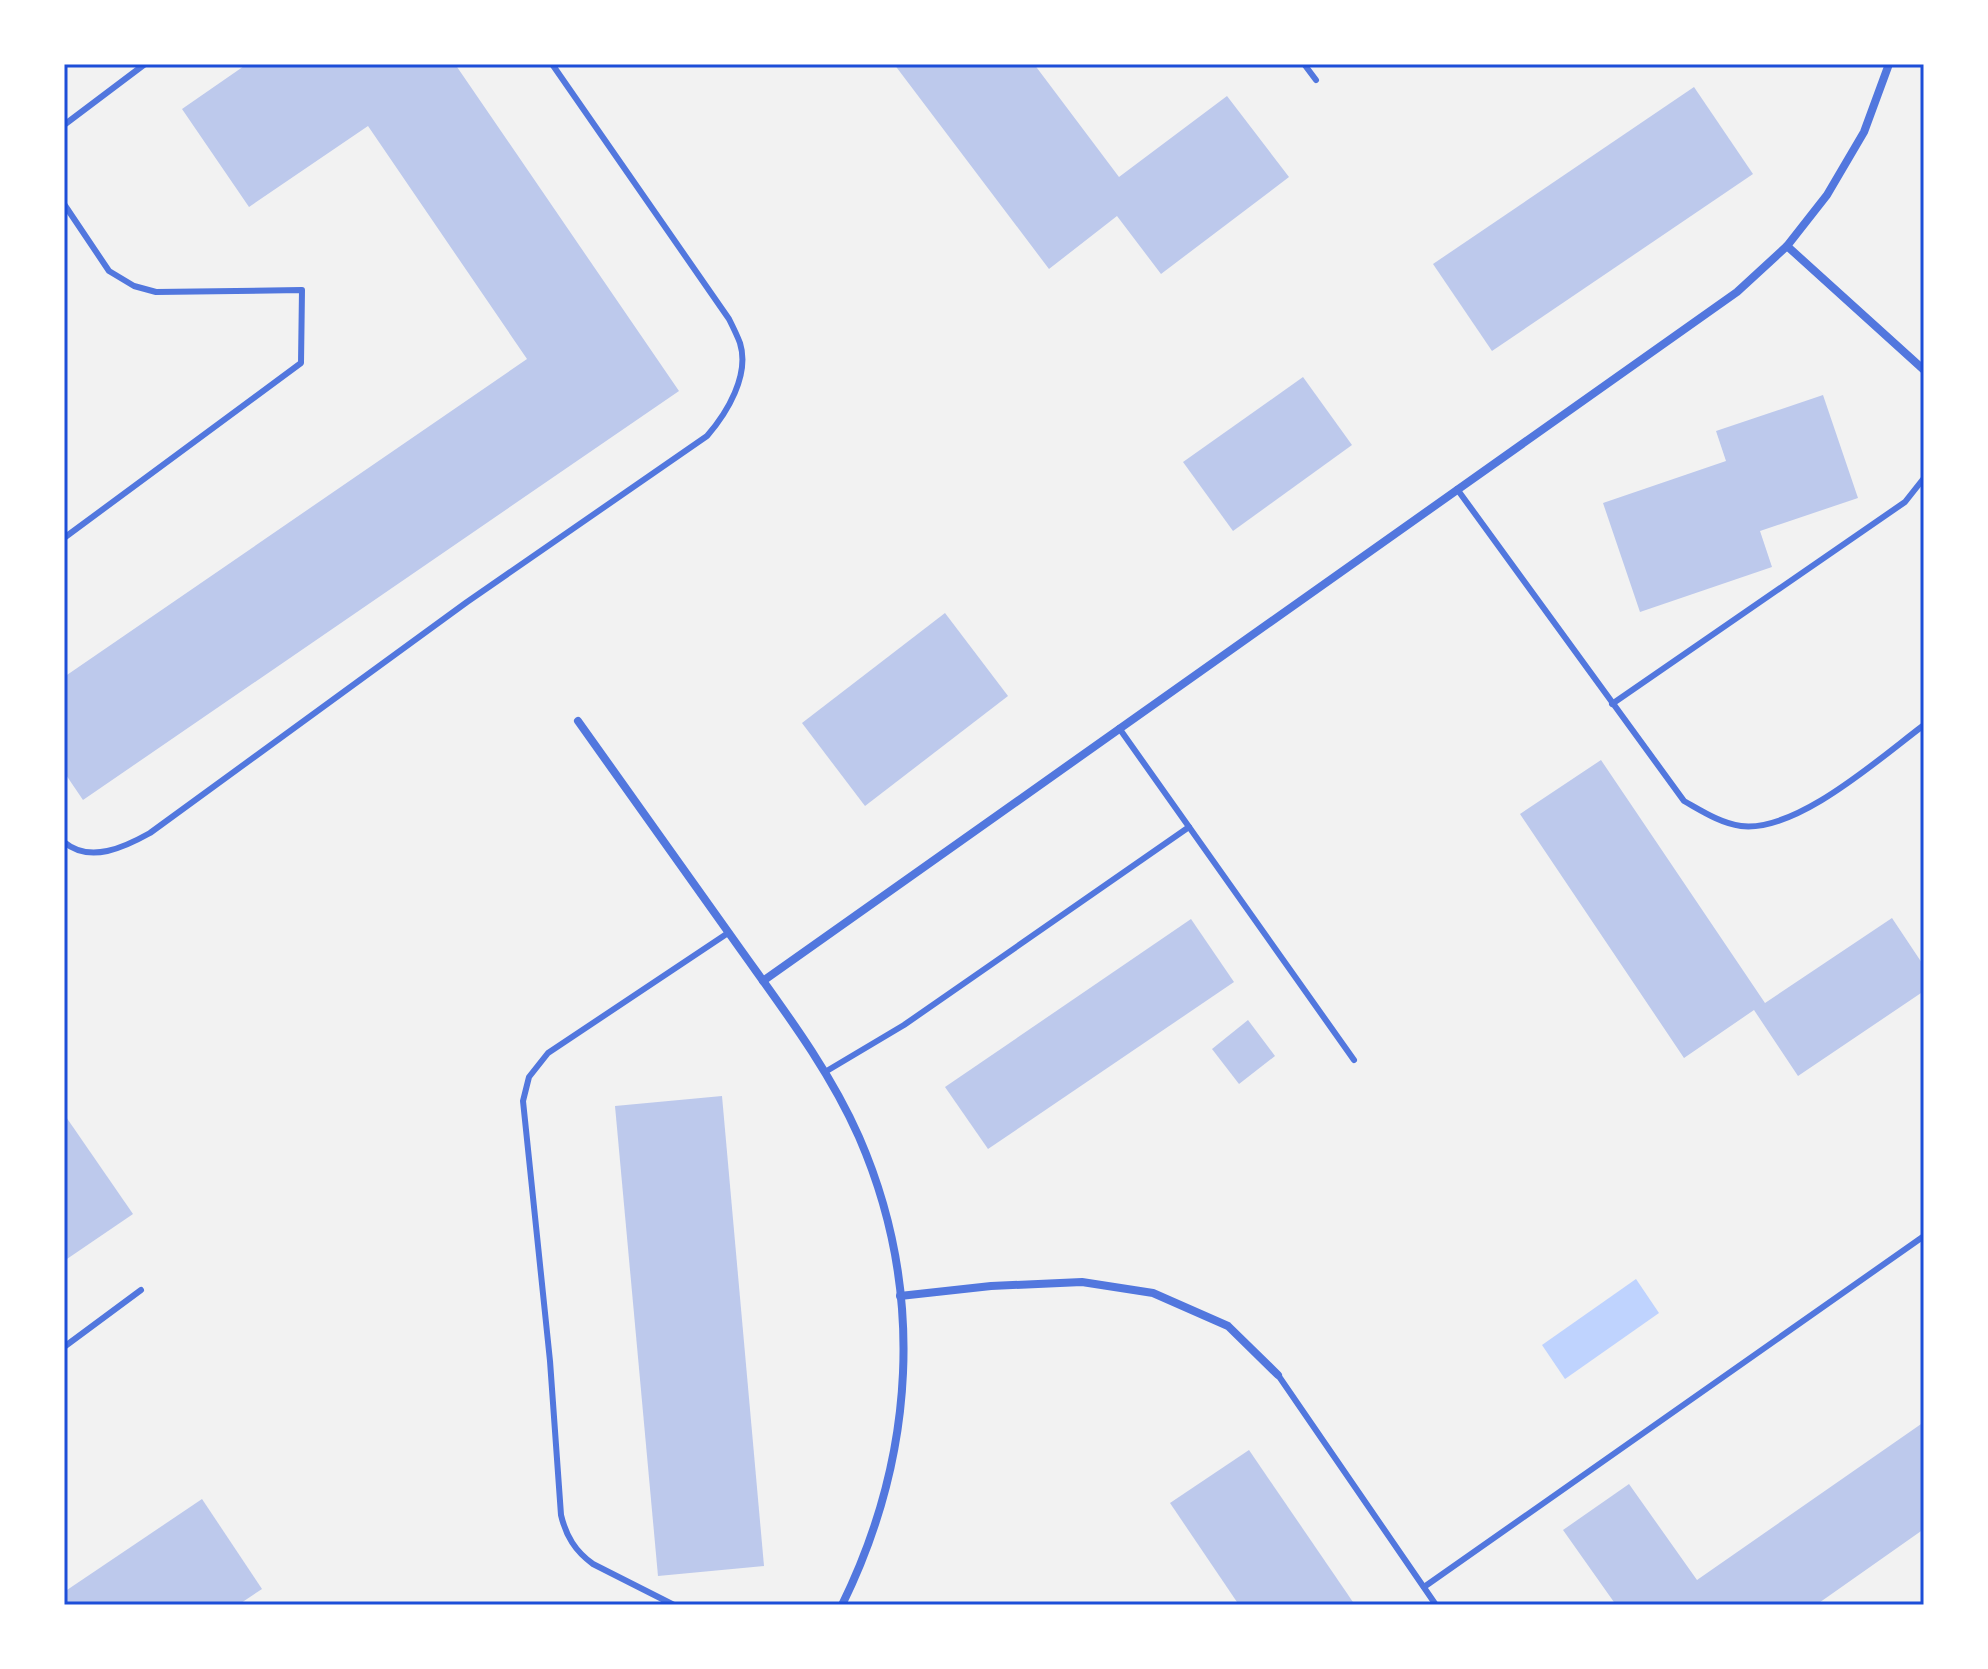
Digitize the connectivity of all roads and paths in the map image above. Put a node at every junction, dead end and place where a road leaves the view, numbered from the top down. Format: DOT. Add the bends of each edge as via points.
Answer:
graph roads {
  1 [pos="145,64"];
  2 [pos="552,64"];
  3 [pos="1304,64"];
  4 [pos="1889,64"];
  5 [pos="1316,80"];
  6 [pos="64,125"];
  7 [pos="64,204"];
  8 [pos="1787,246"];
  9 [pos="1924,370"];
  10 [pos="1924,478"];
  11 [pos="1457,489"];
  12 [pos="64,538"];
  13 [pos="1612,704"];
  14 [pos="578,721"];
  15 [pos="1924,725"];
  16 [pos="1119,728"];
  17 [pos="1189,827"];
  18 [pos="64,842"];
  19 [pos="728,933"];
  20 [pos="763,981"];
  21 [pos="1354,1060"];
  22 [pos="825,1072"];
  23 [pos="1924,1236"];
  24 [pos="141,1290"];
  25 [pos="900,1296"];
  26 [pos="64,1347"];
  27 [pos="1278,1375"];
  28 [pos="1424,1587"];
  29 [pos="674,1605"];
  30 [pos="842,1605"];
  31 [pos="1436,1605"];
  1 -- 6 [label="lane"];
  2 -- 18 [label="lane" via="729,319 741,345 741,376 719,423 150,833 125,848 105,851 85,852"];
  3 -- 5 [label="lane"];
  4 -- 8 [label="street" via="1864,132 1827,195"];
  7 -- 12 [label="lane" via="109,271 134,286 156,292 302,290 301,363"];
  8 -- 9 [label="street"];
  8 -- 11 [label="street" via="1737,292"];
  10 -- 13 [label="lane" via="1905,502"];
  11 -- 13 [label="lane"];
  11 -- 16 [label="street"];
  13 -- 15 [label="lane" via="1684,801 1742,826 1770,823 1830,795"];
  14 -- 19 [label="street"];
  16 -- 17 [label="lane"];
  16 -- 20 [label="street"];
  17 -- 21 [label="lane"];
  17 -- 22 [label="lane" via="904,1025"];
  19 -- 20 [label="street"];
  19 -- 29 [label="lane" via="548,1053 529,1077 523,1101 565,1531 582,1557"];
  20 -- 22 [label="street"];
  22 -- 25 [label="street" via="859,1137 883,1205"];
  23 -- 28 [label="lane"];
  24 -- 26 [label="lane"];
  25 -- 27 [label="street" via="1082,1282 1153,1293 1228,1326"];
  25 -- 30 [label="street" via="901,1421 887,1493"];
  27 -- 28 [label="lane"];
  28 -- 31 [label="lane"];
}
